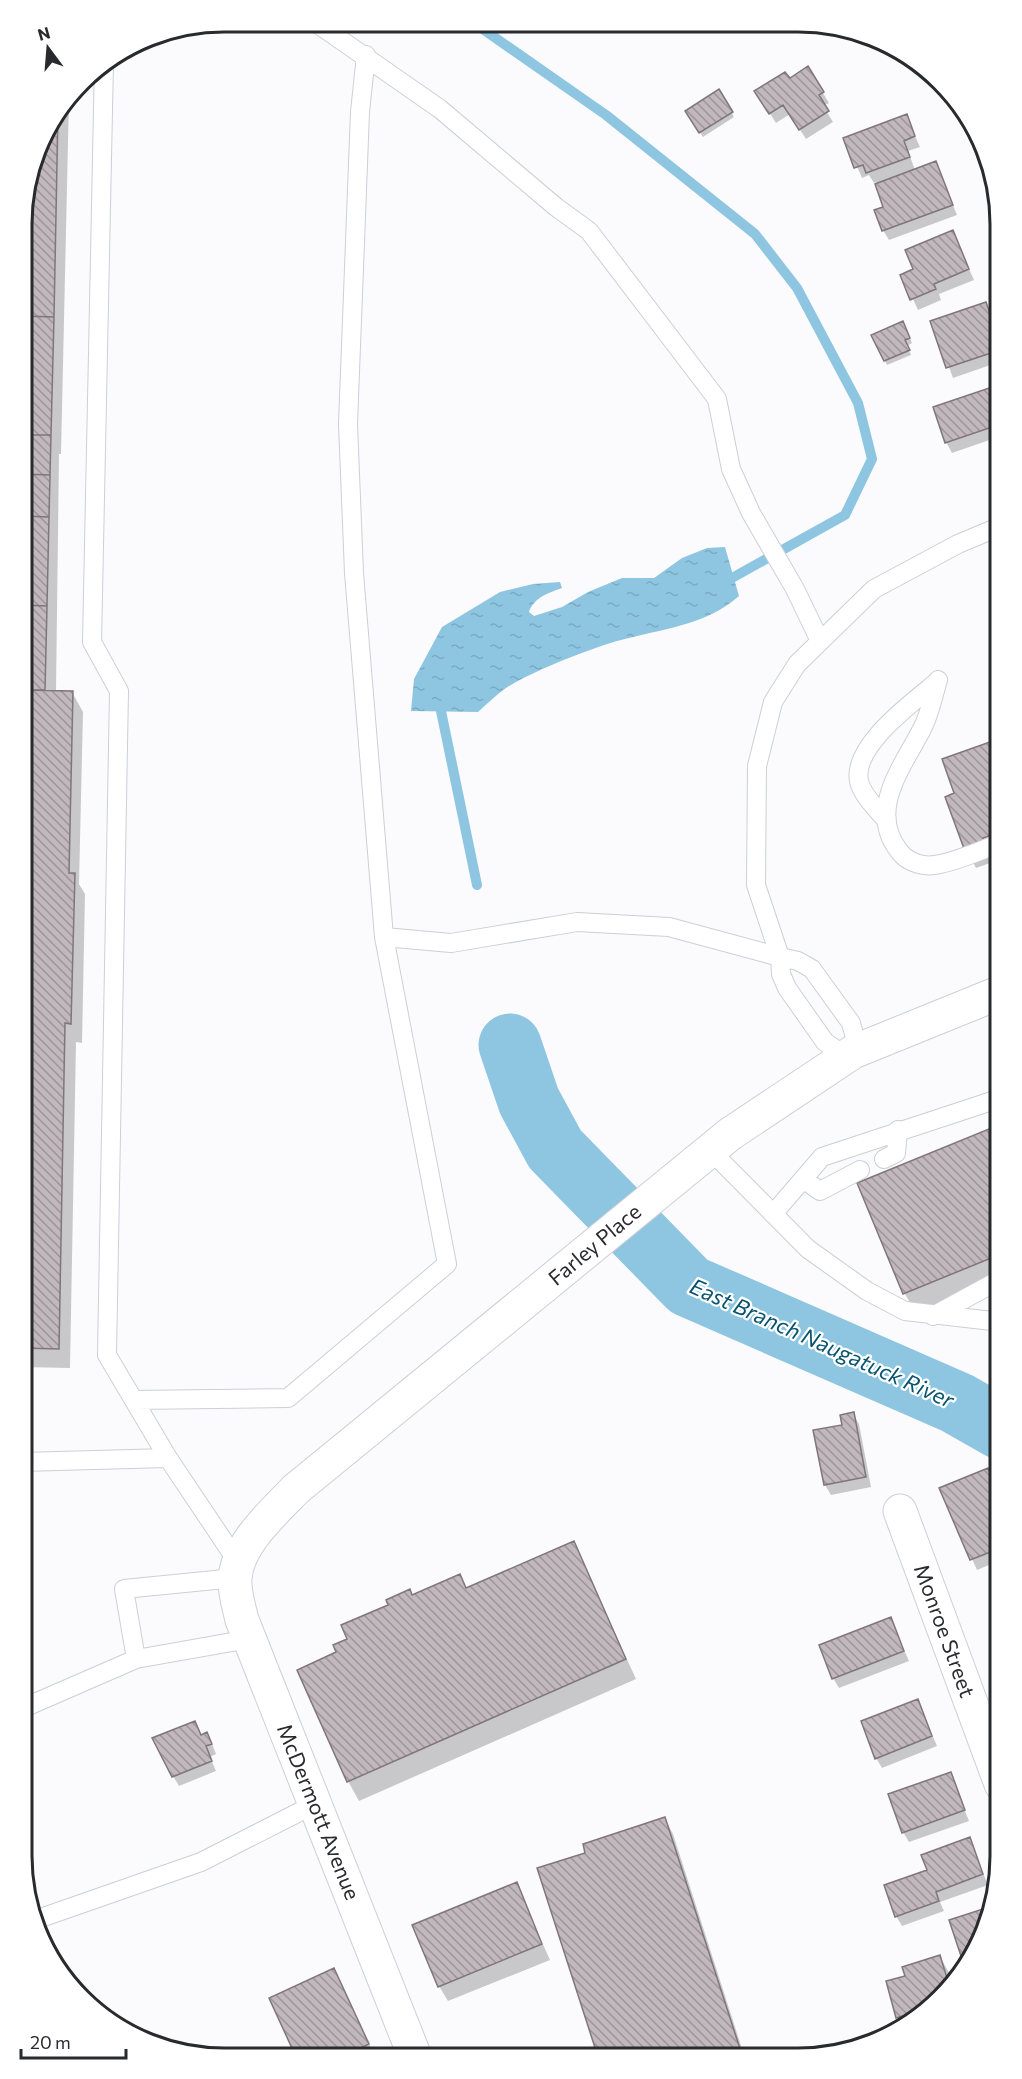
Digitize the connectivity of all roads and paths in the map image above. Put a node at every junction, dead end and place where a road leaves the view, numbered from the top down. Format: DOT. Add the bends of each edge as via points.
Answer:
graph roads {
  1 [pos="330,32"];
  2 [pos="366,55"];
  3 [pos="104,74"];
  4 [pos="990,531"];
  5 [pos="820,641"];
  6 [pos="885,819"];
  7 [pos="990,847"];
  8 [pos="384,937"];
  9 [pos="780,957"];
  10 [pos="990,996"];
  11 [pos="853,1052"];
  12 [pos="990,1102"];
  13 [pos="897,1130"];
  14 [pos="710,1150"];
  15 [pos="884,1159"];
  16 [pos="860,1170"];
  17 [pos="803,1179"];
  18 [pos="773,1214"];
  19 [pos="990,1285"];
  20 [pos="933,1316"];
  21 [pos="990,1321"];
  22 [pos="134,1400"];
  23 [pos="168,1458"];
  24 [pos="32,1462"];
  25 [pos="900,1511"];
  26 [pos="237,1571"];
  27 [pos="249,1639"];
  28 [pos="136,1659"];
  29 [pos="32,1704"];
  30 [pos="990,1757"];
  31 [pos="315,1804"];
  32 [pos="42,1917"];
  33 [pos="411,2048"];
  1 -- 2 [label="lane"];
  2 -- 5 [label="lane" via="440,109 589,231 717,399 731,469"];
  2 -- 8 [label="lane" via="360,112 349,434 354,573"];
  3 -- 22 [label="lane" via="92,642 119,691 107,1355"];
  4 -- 5 [label="lane" via="874,589"];
  5 -- 9 [label="lane" via="797,664 773,702 757,766 756,885"];
  6 -- 6 [label="lane" via="890,788 924,726 938,680 866,750 858,769 863,789"];
  6 -- 7 [label="lane" via="904,858 920,865 939,865"];
  8 -- 9 [label="lane" via="452,943 577,922 669,927"];
  8 -- 22 [label="lane" via="447,1264 288,1398"];
  9 -- 11 [label="lane" via="787,988 825,1042 837,1050"];
  9 -- 11 [label="lane" via="812,969 851,1023"];
  10 -- 11 [label="main road, Farley Place"];
  11 -- 14 [label="main road, Farley Place"];
  12 -- 13 [label="lane"];
  13 -- 15 [label="lane" via="896,1153"];
  13 -- 17 [label="lane" via="822,1156"];
  14 -- 18 [label="lane"];
  14 -- 26 [label="main road, Farley Place" via="296,1489 263,1523"];
  16 -- 17 [label="lane" via="820,1191"];
  17 -- 18 [label="lane"];
  18 -- 20 [label="lane" via="808,1249 867,1292 905,1311"];
  19 -- 20 [label="lane"];
  20 -- 21 [label="lane"];
  22 -- 23 [label="lane"];
  23 -- 24 [label="lane"];
  23 -- 26 [label="lane"];
  25 -- 30 [label="main road, Monroe Street"];
  26 -- 27 [label="main road, McDermott Avenue" via="237,1598"];
  26 -- 28 [label="lane" via="124,1589"];
  27 -- 28 [label="lane"];
  27 -- 31 [label="main road, McDermott Avenue"];
  28 -- 29 [label="lane"];
  31 -- 32 [label="lane" via="201,1862"];
  31 -- 33 [label="main road, McDermott Avenue"];
}
